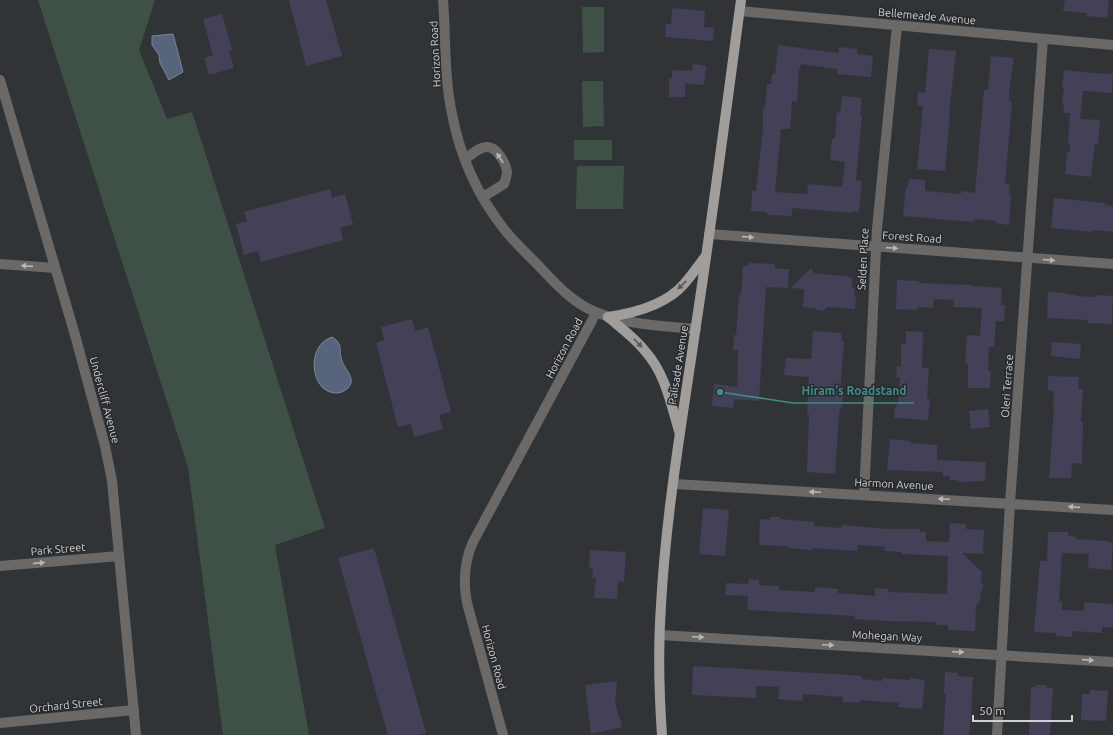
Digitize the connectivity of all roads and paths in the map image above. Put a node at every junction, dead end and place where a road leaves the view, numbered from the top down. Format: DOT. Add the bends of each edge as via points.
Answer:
graph roads {
  1 [pos="443,0"];
  2 [pos="741,0"];
  3 [pos="740,11"];
  4 [pos="897,26"];
  5 [pos="1043,39"];
  6 [pos="1113,45"];
  7 [pos="0,80"];
  8 [pos="465,159"];
  9 [pos="483,197"];
  10 [pos="709,234"];
  11 [pos="876,246"];
  12 [pos="706,255"];
  13 [pos="1028,258"];
  14 [pos="0,264"];
  15 [pos="1113,264"];
  16 [pos="55,268"];
  17 [pos="596,313"];
  18 [pos="608,317"];
  19 [pos="696,329"];
  20 [pos="680,434"];
  21 [pos="674,484"];
  22 [pos="864,495"];
  23 [pos="1010,504"];
  24 [pos="1113,510"];
  25 [pos="119,556"];
  26 [pos="0,566"];
  27 [pos="660,635"];
  28 [pos="1002,655"];
  29 [pos="1113,662"];
  30 [pos="134,710"];
  31 [pos="0,723"];
  32 [pos="136,735"];
  33 [pos="503,735"];
  34 [pos="662,735"];
  35 [pos="997,735"];
  1 -- 8 [label="street, Horizon Road" via="451,106 458,141"];
  2 -- 3 [label="main road, Palisade Avenue"];
  3 -- 4 [label="street, Bellemeade Avenue"];
  3 -- 10 [label="main road, Palisade Avenue"];
  4 -- 5 [label="street, Bellemeade Avenue"];
  4 -- 11 [label="street, Selden Place"];
  5 -- 6 [label="street, Bellemeade Avenue"];
  5 -- 13 [label="street, Oleri Terrace"];
  7 -- 16 [label="street, Undercliff Avenue"];
  8 -- 9 [label="street, Horizon Road"];
  9 -- 8 [label="street, one-way" via="504,184 507,173 502,158 492,148 485,147"];
  9 -- 17 [label="street, Horizon Road" via="503,228 548,275 576,301"];
  10 -- 11 [label="street, Forest Road, one-way"];
  10 -- 12 [label="main road, Palisade Avenue"];
  11 -- 13 [label="street, Forest Road, one-way"];
  11 -- 22 [label="street, Selden Place"];
  12 -- 18 [label="main road, one-way" via="683,285 669,297 645,308"];
  12 -- 19 [label="main road, Palisade Avenue"];
  13 -- 15 [label="street, Forest Road, one-way"];
  13 -- 23 [label="street, Oleri Terrace"];
  16 -- 14 [label="street, one-way"];
  16 -- 25 [label="street, Undercliff Avenue" via="105,446 112,481"];
  17 -- 18 [label="street"];
  17 -- 33 [label="street, Horizon Road" via="479,529 466,564 464,590"];
  18 -- 19 [label="street" via="636,324"];
  18 -- 20 [label="main road, one-way" via="634,339 655,364 664,383"];
  19 -- 20 [label="main road, Palisade Avenue"];
  20 -- 21 [label="main road, Palisade Avenue"];
  22 -- 21 [label="street, Harmon Avenue, one-way"];
  21 -- 27 [label="main road, Palisade Avenue" via="664,558"];
  23 -- 22 [label="street, Harmon Avenue, one-way"];
  24 -- 23 [label="street, Harmon Avenue, one-way"];
  23 -- 28 [label="street, Oleri Terrace"];
  26 -- 25 [label="street, Park Street, one-way"];
  25 -- 30 [label="street, Undercliff Avenue"];
  27 -- 28 [label="street, Mohegan Way, one-way"];
  27 -- 34 [label="main road, Palisade Avenue"];
  28 -- 29 [label="street, Mohegan Way, one-way"];
  28 -- 35 [label="street, Oleri Terrace"];
  30 -- 31 [label="street, Orchard Street"];
  30 -- 32 [label="street, Undercliff Avenue"];
}
